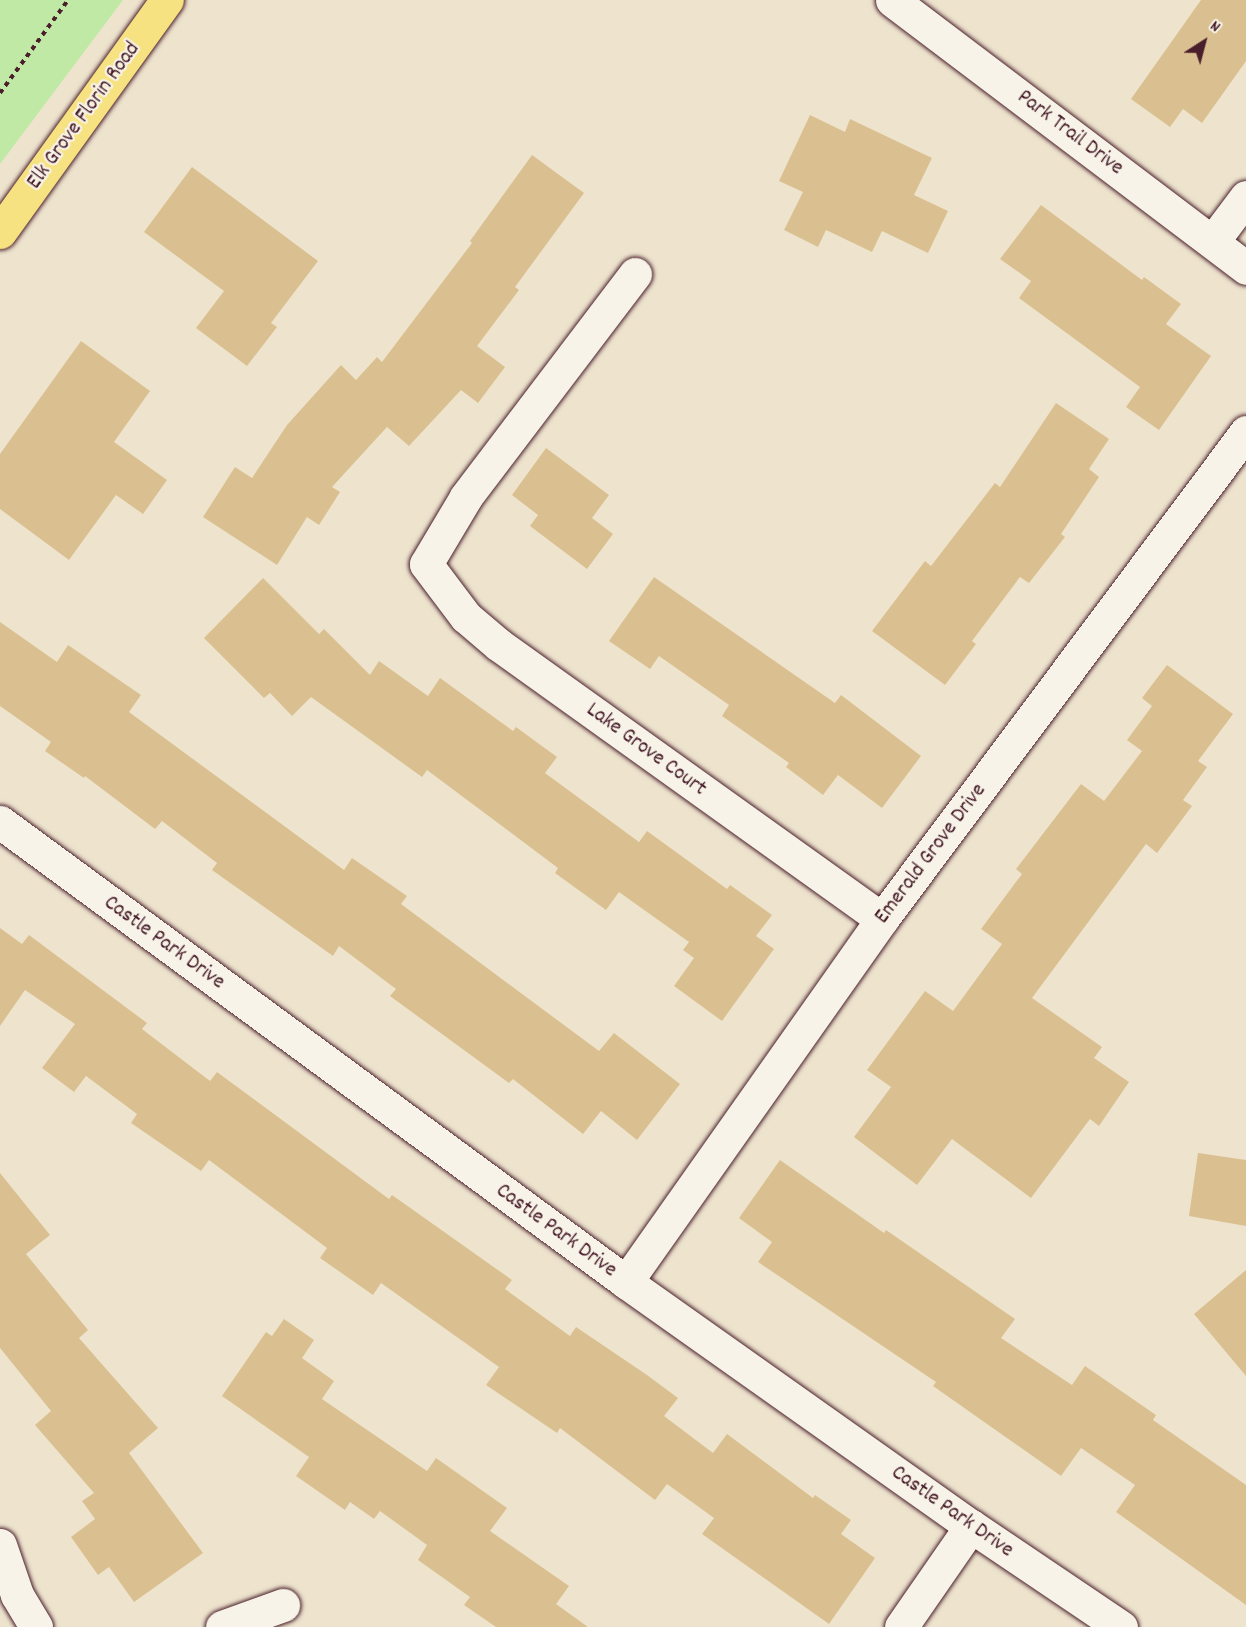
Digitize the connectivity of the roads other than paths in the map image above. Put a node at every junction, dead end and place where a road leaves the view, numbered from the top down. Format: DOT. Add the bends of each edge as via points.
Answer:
graph roads {
  1 [pos="167,0"];
  2 [pos="892,0"];
  3 [pos="1246,197"];
  4 [pos="0,232"];
  5 [pos="1213,241"];
  6 [pos="1246,268"];
  7 [pos="635,274"];
  8 [pos="1246,432"];
  9 [pos="0,822"];
  10 [pos="882,920"];
  11 [pos="626,1282"];
  12 [pos="971,1526"];
  13 [pos="0,1545"];
  14 [pos="283,1605"];
  15 [pos="36,1627"];
  16 [pos="222,1627"];
  17 [pos="901,1627"];
  18 [pos="1121,1627"];
  1 -- 4 [label="main road, Elk Grove Florin Road"];
  2 -- 5 [label="street, Park Trail Drive"];
  3 -- 5 [label="street"];
  5 -- 6 [label="street, Park Trail Drive"];
  7 -- 10 [label="street, Lake Grove Court" via="466,497 426,564 466,617 499,645"];
  8 -- 10 [label="street, Emerald Grove Drive"];
  9 -- 11 [label="street, Castle Park Drive"];
  10 -- 11 [label="street, Emerald Grove Drive"];
  11 -- 12 [label="street, Castle Park Drive"];
  12 -- 17 [label="street"];
  12 -- 18 [label="street, Castle Park Drive"];
  13 -- 15 [label="street" via="17,1595"];
  14 -- 16 [label="street"];
}
